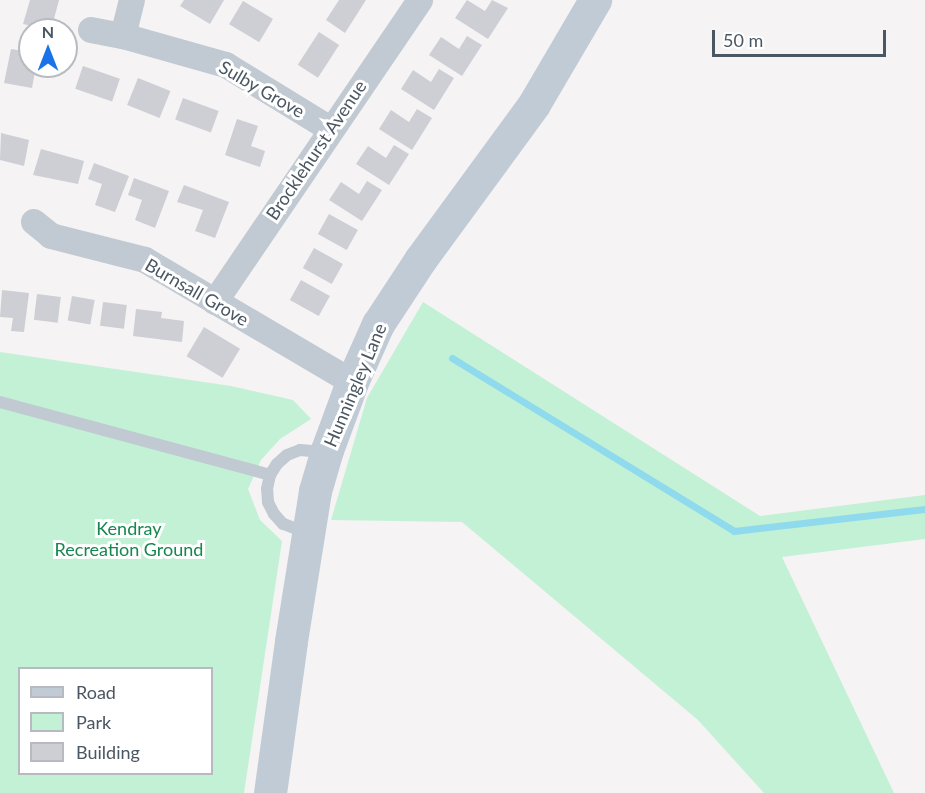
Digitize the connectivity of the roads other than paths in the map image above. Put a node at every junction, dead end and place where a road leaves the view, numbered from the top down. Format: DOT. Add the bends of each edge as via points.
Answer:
graph roads {
  1 [pos="132,0"];
  2 [pos="420,0"];
  3 [pos="595,0"];
  4 [pos="91,30"];
  5 [pos="123,36"];
  6 [pos="330,129"];
  7 [pos="34,222"];
  8 [pos="215,302"];
  9 [pos="352,382"];
  10 [pos="0,402"];
  11 [pos="326,452"];
  12 [pos="270,476"];
  13 [pos="308,533"];
  14 [pos="270,793"];
  1 -- 5 [label="street"];
  2 -- 6 [label="street, Brocklehurst Avenue"];
  3 -- 9 [label="main road, Hunningley Lane" via="534,104 378,324"];
  4 -- 5 [label="street, Sulby Grove"];
  5 -- 6 [label="street, Sulby Grove" via="226,64"];
  6 -- 8 [label="street, Brocklehurst Avenue"];
  7 -- 8 [label="street, Burnsall Grove" via="51,236 145,260"];
  8 -- 9 [label="street, Burnsall Grove"];
  9 -- 11 [label="main road, Hunningley Lane"];
  10 -- 12 [label="lane"];
  11 -- 12 [label="lane" via="300,450 287,455"];
  11 -- 13 [label="main road, Hunningley Lane"];
  12 -- 13 [label="lane" via="268,502 274,514 294,530"];
  13 -- 14 [label="main road, Hunningley Lane"];
}
